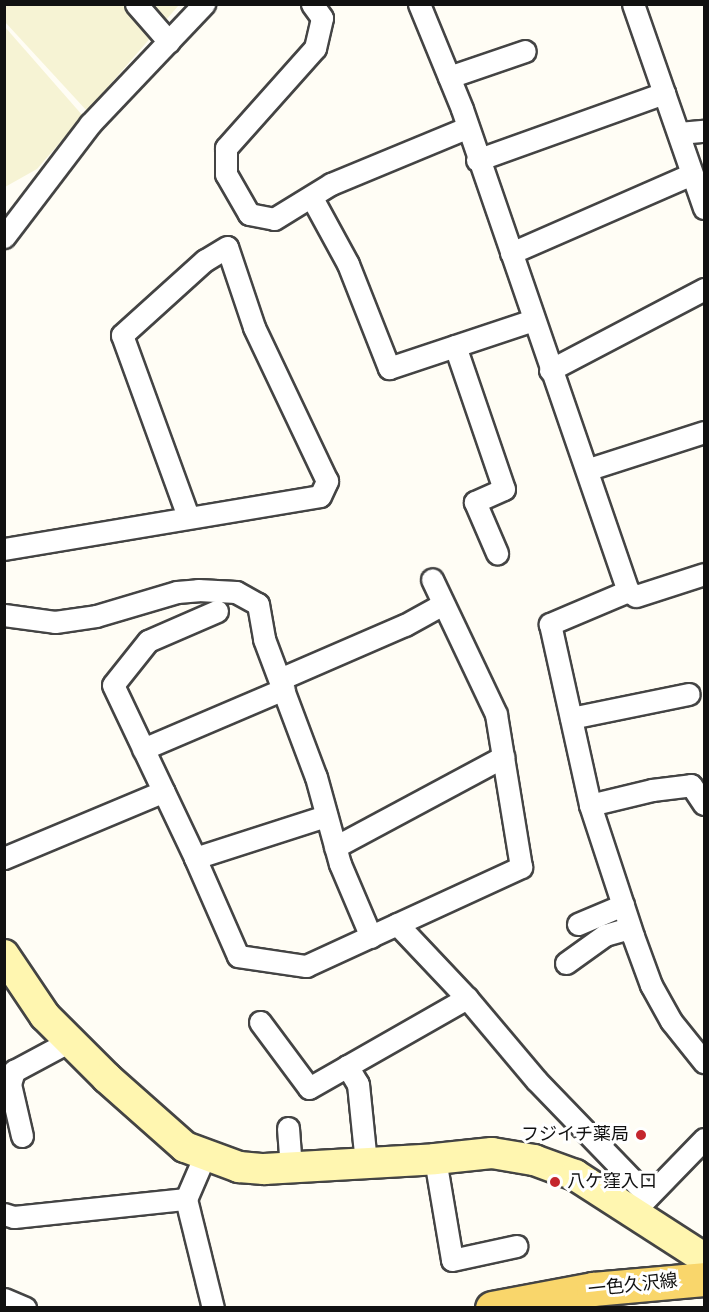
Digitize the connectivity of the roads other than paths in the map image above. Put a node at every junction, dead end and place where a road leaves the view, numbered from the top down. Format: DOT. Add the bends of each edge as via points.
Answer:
graph roads {
  1 [pos="136,4"];
  2 [pos="204,4"];
  3 [pos="312,4"];
  4 [pos="419,4"];
  5 [pos="633,4"];
  6 [pos="169,42"];
  7 [pos="525,51"];
  8 [pos="449,77"];
  9 [pos="664,93"];
  10 [pos="466,128"];
  11 [pos="705,131"];
  12 [pos="679,133"];
  13 [pos="477,160"];
  14 [pos="692,174"];
  15 [pos="312,198"];
  16 [pos="705,208"];
  17 [pos="4,237"];
  18 [pos="511,254"];
  19 [pos="705,289"];
  20 [pos="533,320"];
  21 [pos="455,346"];
  22 [pos="550,370"];
  23 [pos="705,432"];
  24 [pos="589,470"];
  25 [pos="188,516"];
  26 [pos="4,549"];
  27 [pos="497,553"];
  28 [pos="705,574"];
  29 [pos="432,579"];
  30 [pos="628,591"];
  31 [pos="443,604"];
  32 [pos="217,610"];
  33 [pos="4,615"];
  34 [pos="282,684"];
  35 [pos="689,694"];
  36 [pos="571,718"];
  37 [pos="143,749"];
  38 [pos="503,757"];
  39 [pos="164,791"];
  40 [pos="705,804"];
  41 [pos="590,805"];
  42 [pos="326,816"];
  43 [pos="335,847"];
  44 [pos="4,858"];
  45 [pos="195,858"];
  46 [pos="623,905"];
  47 [pos="397,924"];
  48 [pos="578,924"];
  49 [pos="630,928"];
  50 [pos="371,937"];
  51 [pos="4,955"];
  52 [pos="566,963"];
  53 [pos="467,998"];
  54 [pos="260,1022"];
  55 [pos="70,1041"];
  56 [pos="705,1062"];
  57 [pos="347,1066"];
  58 [pos="288,1128"];
  59 [pos="22,1136"];
  60 [pos="705,1139"];
  61 [pos="206,1155"];
  62 [pos="435,1159"];
  63 [pos="366,1163"];
  64 [pos="291,1169"];
  65 [pos="186,1199"];
  66 [pos="641,1204"];
  67 [pos="4,1214"];
  68 [pos="516,1246"];
  69 [pos="705,1258"];
  70 [pos="705,1279"];
  71 [pos="4,1299"];
  72 [pos="25,1308"];
  73 [pos="213,1308"];
  74 [pos="492,1308"];
  1 -- 6 [label="street"];
  2 -- 6 [label="street"];
  3 -- 15 [label="street" via="322,18 315,48 226,148 225,174 249,214 274,219"];
  4 -- 8 [label="street"];
  5 -- 9 [label="street"];
  6 -- 17 [label="street" via="90,124"];
  7 -- 8 [label="street"];
  8 -- 10 [label="street"];
  9 -- 12 [label="street"];
  9 -- 13 [label="street"];
  10 -- 13 [label="street"];
  10 -- 15 [label="street" via="331,184"];
  11 -- 12 [label="street"];
  12 -- 14 [label="street"];
  13 -- 18 [label="street"];
  14 -- 16 [label="street"];
  14 -- 18 [label="street"];
  15 -- 21 [label="street" via="348,264 389,368"];
  18 -- 20 [label="street"];
  19 -- 22 [label="street"];
  20 -- 21 [label="street"];
  20 -- 22 [label="street"];
  21 -- 27 [label="street" via="504,489 475,502"];
  22 -- 24 [label="street"];
  23 -- 24 [label="street"];
  24 -- 30 [label="street"];
  25 -- 25 [label="street" via="122,335 205,260 227,247 254,327 327,481 320,496"];
  25 -- 26 [label="street"];
  28 -- 30 [label="street" via="636,596"];
  29 -- 31 [label="street"];
  30 -- 36 [label="street" via="549,624"];
  31 -- 34 [label="street" via="408,631 366,652"];
  31 -- 38 [label="street" via="496,714"];
  32 -- 37 [label="street" via="148,641 113,685"];
  33 -- 34 [label="street" via="55,622 96,616 177,592 236,592 258,604 264,639"];
  34 -- 37 [label="street"];
  34 -- 42 [label="street"];
  35 -- 36 [label="street"];
  36 -- 41 [label="street"];
  37 -- 39 [label="street"];
  38 -- 43 [label="street" via="451,795 366,841"];
  38 -- 47 [label="street" via="521,867"];
  39 -- 44 [label="street"];
  39 -- 45 [label="street"];
  40 -- 41 [label="street" via="691,785"];
  41 -- 46 [label="street"];
  42 -- 43 [label="street"];
  42 -- 45 [label="street" via="293,835 247,850"];
  43 -- 50 [label="street"];
  45 -- 50 [label="street" via="238,956 306,966"];
  46 -- 48 [label="street"];
  46 -- 49 [label="street"];
  47 -- 50 [label="street"];
  47 -- 53 [label="street"];
  49 -- 52 [label="street" via="605,935"];
  49 -- 56 [label="street" via="651,985 671,1021"];
  51 -- 55 [label="street" via="45,1016"];
  53 -- 57 [label="street"];
  53 -- 66 [label="street"];
  54 -- 57 [label="street" via="309,1088"];
  55 -- 59 [label="street" via="14,1071 10,1084"];
  55 -- 61 [label="street" via="154,1122 185,1147"];
  57 -- 63 [label="street" via="358,1084"];
  58 -- 64 [label="street"];
  60 -- 66 [label="street"];
  61 -- 64 [label="street" via="239,1167"];
  61 -- 65 [label="street"];
  62 -- 63 [label="street"];
  62 -- 66 [label="street" via="492,1153 534,1160"];
  62 -- 68 [label="street" via="452,1260"];
  63 -- 64 [label="street"];
  65 -- 67 [label="street" via="14,1217"];
  65 -- 73 [label="street"];
  66 -- 69 [label="street"];
  70 -- 74 [label="main road, 一色久沢線" via="593,1289"];
  71 -- 72 [label="street"];
}
